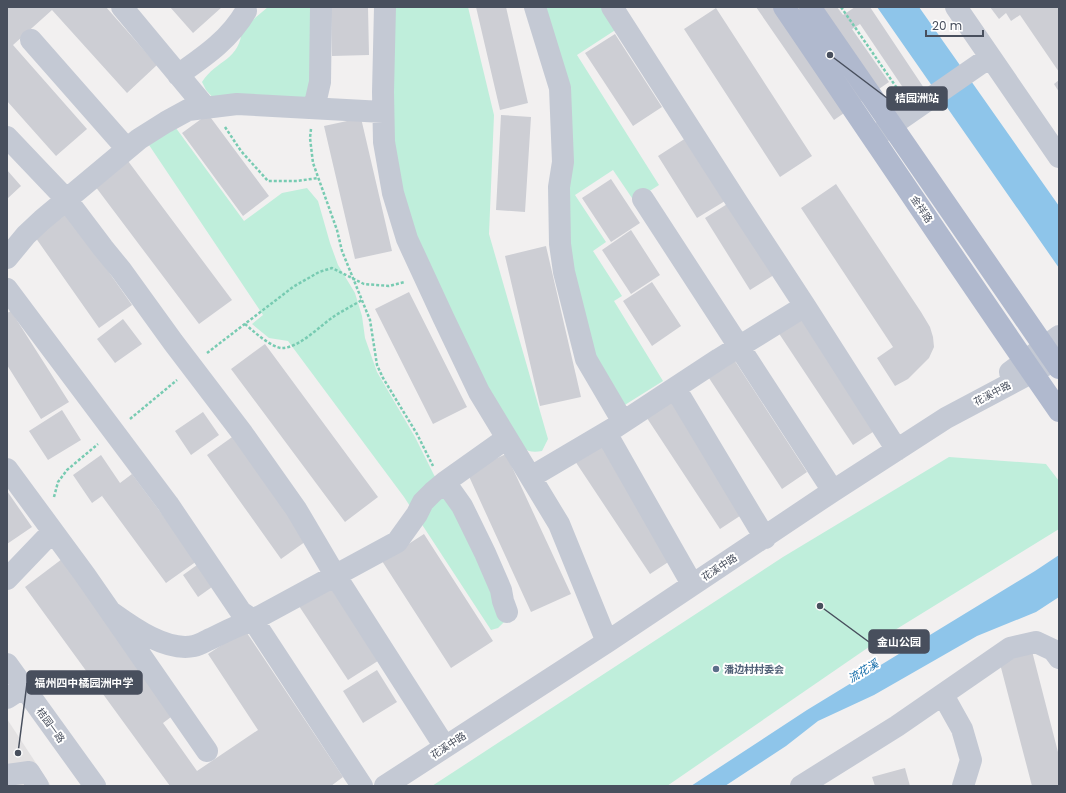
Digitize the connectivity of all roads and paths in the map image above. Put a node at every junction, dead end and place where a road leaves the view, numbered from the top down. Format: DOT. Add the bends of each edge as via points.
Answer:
graph roads {
  1 [pos="122,7"];
  2 [pos="321,7"];
  3 [pos="385,7"];
  4 [pos="535,7"];
  5 [pos="612,7"];
  6 [pos="784,7"];
  7 [pos="810,7"];
  8 [pos="841,7"];
  9 [pos="956,7"];
  10 [pos="247,8"];
  11 [pos="31,40"];
  12 [pos="983,62"];
  13 [pos="178,75"];
  14 [pos="210,108"];
  15 [pos="314,108"];
  16 [pos="912,111"];
  17 [pos="383,112"];
  18 [pos="892,125"];
  19 [pos="7,137"];
  20 [pos="874,138"];
  21 [pos="127,149"];
  22 [pos="1059,157"];
  23 [pos="318,178"];
  24 [pos="643,199"];
  25 [pos="66,200"];
  26 [pos="7,258"];
  27 [pos="7,289"];
  28 [pos="362,300"];
  29 [pos="805,306"];
  30 [pos="245,324"];
  31 [pos="739,347"];
  32 [pos="1055,354"];
  33 [pos="1029,367"];
  34 [pos="675,388"];
  35 [pos="1059,411"];
  36 [pos="614,427"];
  37 [pos="507,438"];
  38 [pos="897,450"];
  39 [pos="7,469"];
  40 [pos="531,477"];
  41 [pos="445,482"];
  42 [pos="833,491"];
  43 [pos="52,532"];
  44 [pos="765,538"];
  45 [pos="335,575"];
  46 [pos="7,579"];
  47 [pos="692,584"];
  48 [pos="110,612"];
  49 [pos="507,612"];
  50 [pos="253,620"];
  51 [pos="607,642"];
  52 [pos="1059,658"];
  53 [pos="7,664"];
  54 [pos="15,693"];
  55 [pos="943,695"];
  56 [pos="445,747"];
  57 [pos="207,751"];
  58 [pos="7,775"];
  59 [pos="38,786"];
  60 [pos="95,786"];
  61 [pos="362,786"];
  62 [pos="385,786"];
  63 [pos="801,786"];
  64 [pos="963,786"];
  1 -- 13 [label="street"];
  2 -- 15 [label="street" via="320,82"];
  3 -- 17 [label="street"];
  4 -- 36 [label="street" via="560,88 563,162 560,187 560,244 564,272 586,359"];
  5 -- 29 [label="street"];
  6 -- 20 [label="main road, 金祥路"];
  7 -- 18 [label="main road"];
  8 -- 16 [label="path"];
  9 -- 12 [label="street"];
  10 -- 13 [label="street" via="238,25 220,44"];
  11 -- 21 [label="street"];
  12 -- 16 [label="street"];
  12 -- 22 [label="street"];
  13 -- 14 [label="street"];
  14 -- 15 [label="street" via="237,104"];
  14 -- 21 [label="street" via="188,110"];
  14 -- 23 [label="path" via="268,181 297,182"];
  15 -- 17 [label="street"];
  15 -- 23 [label="path" via="310,138"];
  16 -- 18 [label="street"];
  17 -- 37 [label="street" via="384,142 393,193 407,239 479,392"];
  18 -- 20 [label="street"];
  18 -- 32 [label="main road"];
  19 -- 25 [label="street"];
  20 -- 33 [label="main road, 金祥路"];
  21 -- 25 [label="street"];
  23 -- 28 [label="path" via="342,251"];
  24 -- 31 [label="street"];
  25 -- 26 [label="street" via="26,235"];
  25 -- 45 [label="street" via="243,434 296,509"];
  27 -- 50 [label="street" via="168,504 242,612"];
  28 -- 30 [label="path" via="302,340 283,348 274,345"];
  28 -- 41 [label="path" via="370,320 377,365 437,474"];
  29 -- 31 [label="street"];
  29 -- 38 [label="street"];
  31 -- 34 [label="street"];
  31 -- 42 [label="street"];
  32 -- 33 [label="street, 花溪中路"];
  33 -- 35 [label="main road, 金祥路"];
  33 -- 38 [label="street, 花溪中路"];
  34 -- 36 [label="street"];
  34 -- 44 [label="street"];
  36 -- 40 [label="street"];
  36 -- 47 [label="street"];
  37 -- 40 [label="street"];
  37 -- 41 [label="street"];
  38 -- 42 [label="street, 花溪中路"];
  39 -- 43 [label="street"];
  40 -- 51 [label="street" via="559,524"];
  41 -- 45 [label="street" via="423,502 397,542"];
  41 -- 49 [label="street" via="462,506 485,553 501,590"];
  42 -- 44 [label="street, 花溪中路"];
  43 -- 46 [label="street"];
  43 -- 48 [label="street"];
  44 -- 47 [label="street, 花溪中路"];
  45 -- 50 [label="street"];
  45 -- 56 [label="street"];
  47 -- 51 [label="street, 花溪中路"];
  48 -- 50 [label="street" via="136,629 179,647 195,646"];
  48 -- 57 [label="street"];
  50 -- 61 [label="street"];
  51 -- 56 [label="street, 花溪中路"];
  52 -- 55 [label="street" via="1053,650 1036,642 1010,648"];
  53 -- 54 [label="street, 桔园一路"];
  54 -- 60 [label="street, 桔园一路"];
  55 -- 63 [label="street"];
  55 -- 64 [label="street" via="962,729 971,760"];
  56 -- 62 [label="street, 花溪中路"];
  58 -- 59 [label="street" via="29,772"];
}
